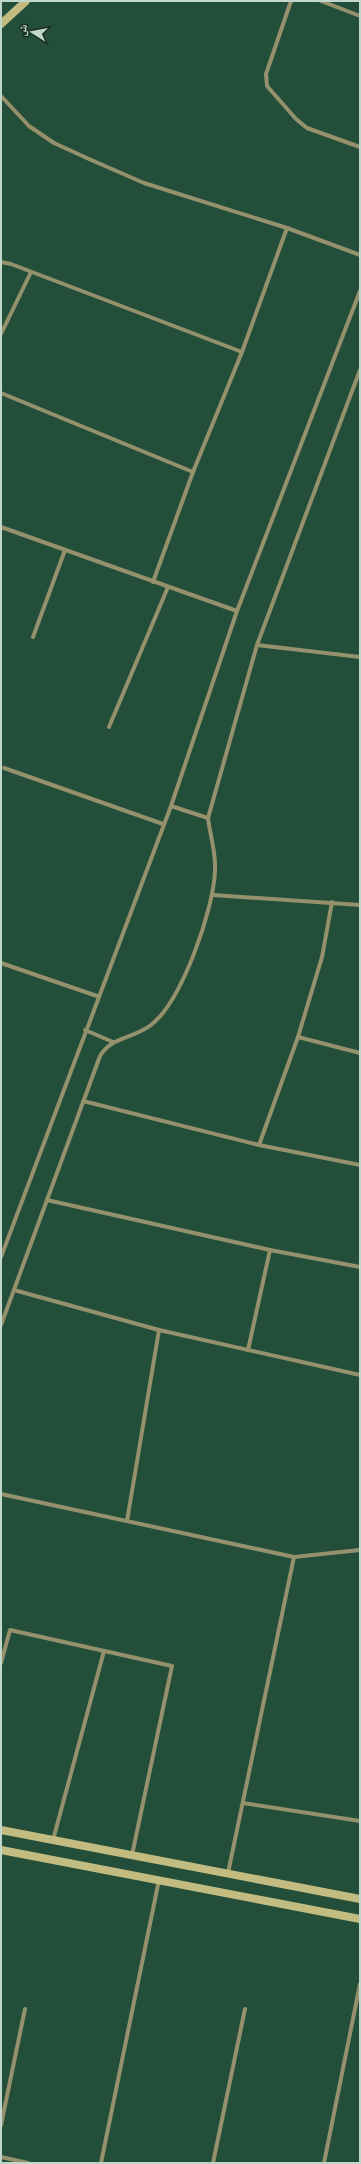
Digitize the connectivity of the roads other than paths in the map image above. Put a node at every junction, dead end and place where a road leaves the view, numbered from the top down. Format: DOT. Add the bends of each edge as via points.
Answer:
graph roads {
  1 [pos="26,1"];
  2 [pos="291,1"];
  3 [pos="321,1"];
  4 [pos="360,16"];
  5 [pos="1,24"];
  6 [pos="1,96"];
  7 [pos="360,147"];
  8 [pos="287,228"];
  9 [pos="360,255"];
  10 [pos="1,262"];
  11 [pos="30,272"];
  12 [pos="360,291"];
  13 [pos="1,334"];
  14 [pos="242,352"];
  15 [pos="360,370"];
  16 [pos="1,393"];
  17 [pos="193,472"];
  18 [pos="1,527"];
  19 [pos="65,550"];
  20 [pos="153,582"];
  21 [pos="168,587"];
  22 [pos="237,611"];
  23 [pos="33,637"];
  24 [pos="257,645"];
  25 [pos="360,657"];
  26 [pos="110,727"];
  27 [pos="4,768"];
  28 [pos="171,806"];
  29 [pos="208,818"];
  30 [pos="163,824"];
  31 [pos="213,895"];
  32 [pos="332,902"];
  33 [pos="360,905"];
  34 [pos="1,963"];
  35 [pos="98,996"];
  36 [pos="85,1030"];
  37 [pos="298,1037"];
  38 [pos="113,1042"];
  39 [pos="360,1053"];
  40 [pos="84,1101"];
  41 [pos="259,1145"];
  42 [pos="360,1166"];
  43 [pos="47,1200"];
  44 [pos="270,1250"];
  45 [pos="1,1256"];
  46 [pos="360,1267"];
  47 [pos="14,1290"];
  48 [pos="1,1325"];
  49 [pos="159,1330"];
  50 [pos="248,1350"];
  51 [pos="360,1375"];
  52 [pos="1,1494"];
  53 [pos="127,1521"];
  54 [pos="360,1550"];
  55 [pos="294,1557"];
  56 [pos="104,1652"];
  57 [pos="1,1663"];
  58 [pos="242,1803"];
  59 [pos="360,1821"];
  60 [pos="1,1830"];
  61 [pos="53,1840"];
  62 [pos="1,1850"];
  63 [pos="132,1855"];
  64 [pos="228,1873"];
  65 [pos="159,1880"];
  66 [pos="360,1899"];
  67 [pos="360,1919"];
  68 [pos="360,1984"];
  69 [pos="25,2009"];
  70 [pos="245,2009"];
  71 [pos="1,2125"];
  72 [pos="1,2157"];
  73 [pos="28,2163"];
  74 [pos="101,2163"];
  75 [pos="213,2163"];
  76 [pos="324,2163"];
  1 -- 5 [label="street"];
  2 -- 7 [label="street" via="266,74 267,86 307,128"];
  3 -- 4 [label="street"];
  6 -- 8 [label="street" via="29,126 54,143 144,183"];
  8 -- 9 [label="street"];
  8 -- 14 [label="street"];
  10 -- 11 [label="street"];
  11 -- 13 [label="street"];
  11 -- 14 [label="street"];
  12 -- 22 [label="street"];
  14 -- 17 [label="street"];
  15 -- 24 [label="street"];
  16 -- 17 [label="street"];
  17 -- 20 [label="street"];
  18 -- 19 [label="street"];
  19 -- 20 [label="street"];
  19 -- 23 [label="street"];
  20 -- 21 [label="street"];
  21 -- 22 [label="street"];
  21 -- 26 [label="street"];
  22 -- 28 [label="street"];
  24 -- 25 [label="street"];
  24 -- 29 [label="street"];
  27 -- 30 [label="street"];
  28 -- 29 [label="street"];
  28 -- 30 [label="street"];
  29 -- 31 [label="street" via="214,847"];
  30 -- 35 [label="street"];
  31 -- 32 [label="street"];
  31 -- 38 [label="street" via="202,932 176,993 165,1011 150,1025"];
  32 -- 33 [label="street"];
  32 -- 37 [label="street" via="322,957"];
  34 -- 35 [label="street"];
  35 -- 36 [label="street"];
  36 -- 38 [label="street"];
  36 -- 45 [label="street"];
  37 -- 39 [label="street"];
  37 -- 41 [label="street"];
  38 -- 40 [label="street" via="100,1056"];
  40 -- 41 [label="street"];
  40 -- 43 [label="street"];
  41 -- 42 [label="street"];
  43 -- 44 [label="street"];
  43 -- 47 [label="street"];
  44 -- 46 [label="street"];
  44 -- 50 [label="street"];
  47 -- 48 [label="street"];
  47 -- 49 [label="street"];
  49 -- 50 [label="street"];
  49 -- 53 [label="street"];
  50 -- 51 [label="street"];
  52 -- 53 [label="street"];
  53 -- 55 [label="street"];
  54 -- 55 [label="street"];
  55 -- 58 [label="street"];
  56 -- 57 [label="street" via="10,1630"];
  56 -- 61 [label="street"];
  56 -- 63 [label="street" via="172,1666"];
  58 -- 59 [label="street"];
  58 -- 64 [label="street"];
  60 -- 61 [label="street"];
  61 -- 63 [label="street"];
  62 -- 65 [label="street"];
  63 -- 64 [label="street"];
  64 -- 66 [label="street"];
  65 -- 67 [label="street"];
  65 -- 74 [label="street"];
  68 -- 76 [label="street"];
  69 -- 71 [label="street"];
  70 -- 75 [label="street"];
  72 -- 73 [label="street"];
}
